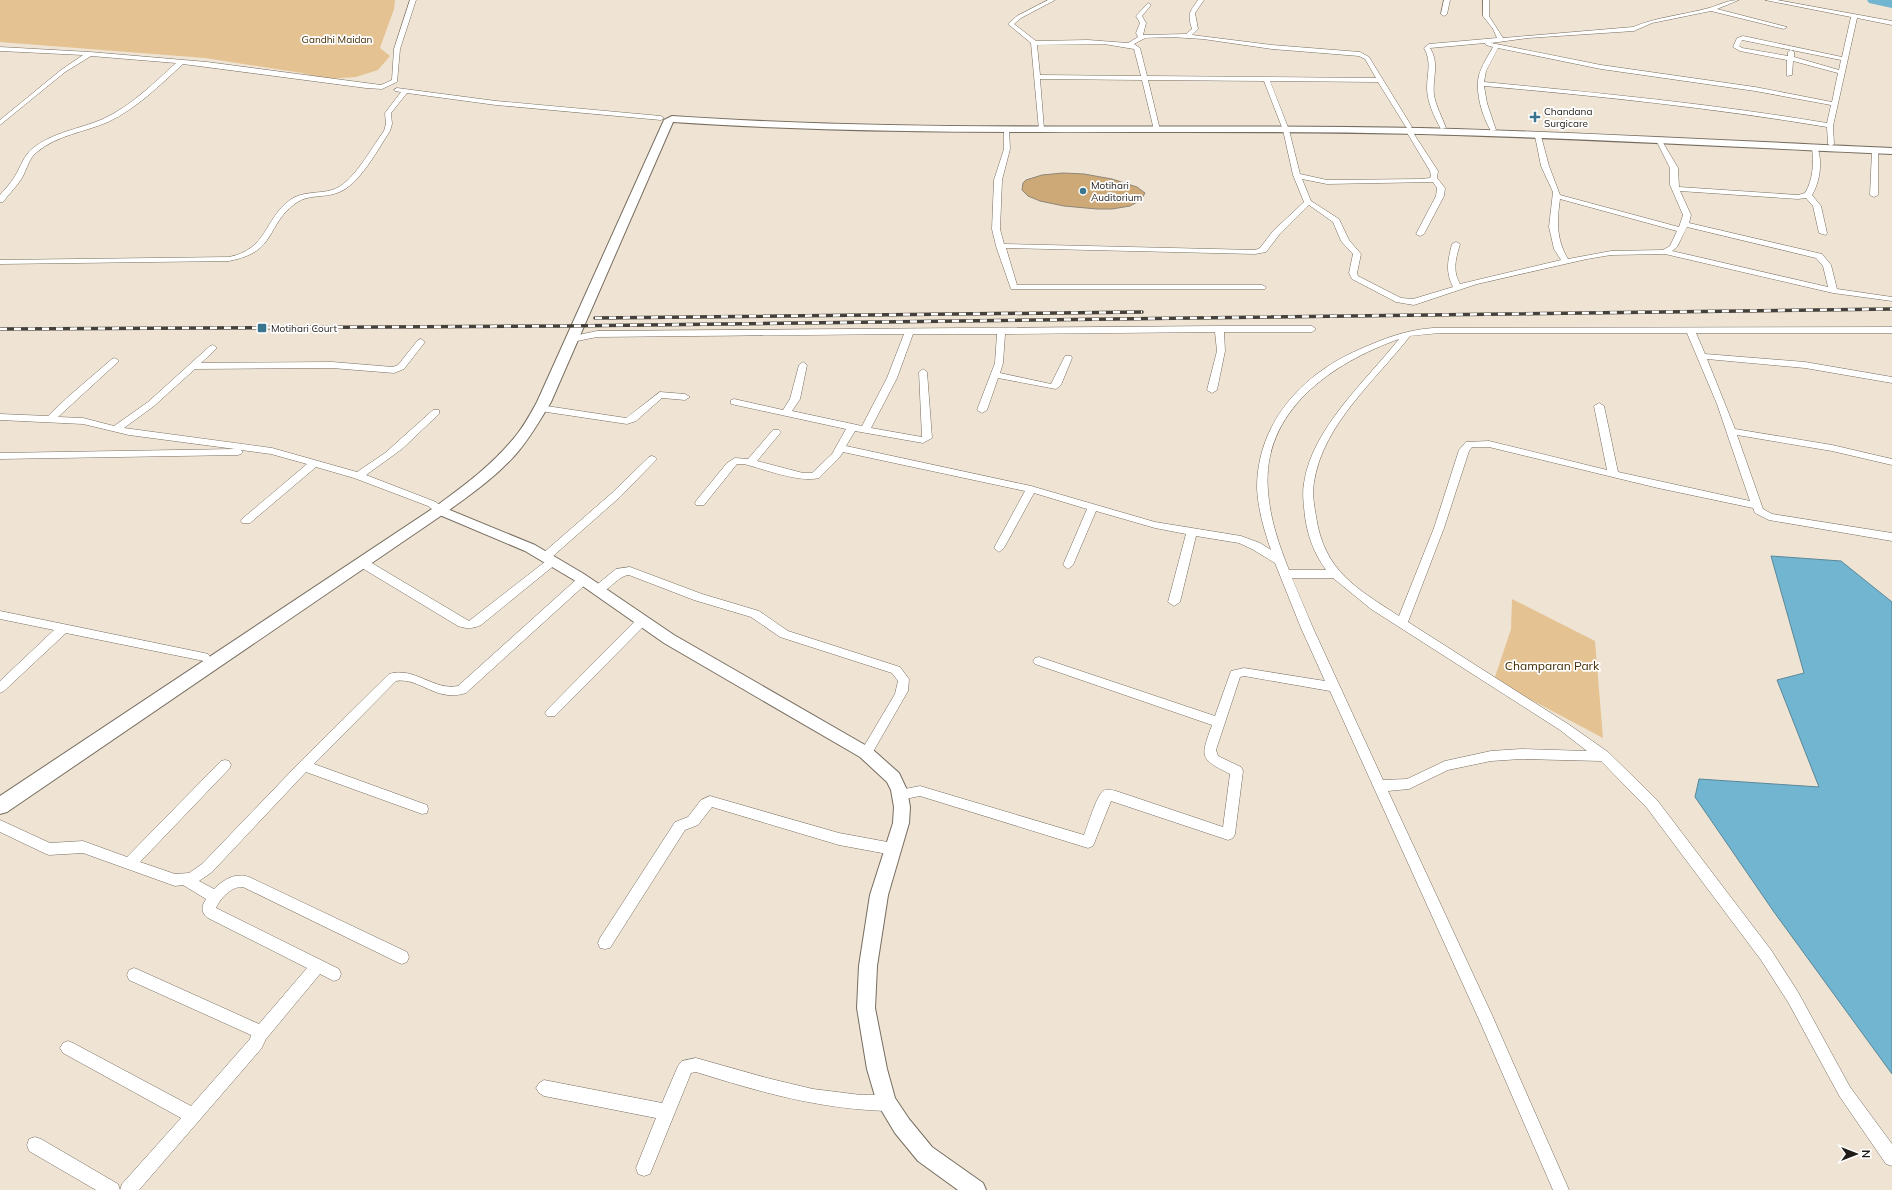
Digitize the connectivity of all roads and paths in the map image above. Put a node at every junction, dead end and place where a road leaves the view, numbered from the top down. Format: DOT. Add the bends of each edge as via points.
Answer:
graph roads {
  1 [pos="413,0"];
  2 [pos="1052,0"];
  3 [pos="1200,0"];
  4 [pos="1447,0"];
  5 [pos="1486,0"];
  6 [pos="1736,0"];
  7 [pos="1768,0"];
  8 [pos="1148,5"];
  9 [pos="1711,9"];
  10 [pos="1444,14"];
  11 [pos="1854,17"];
  12 [pos="1892,23"];
  13 [pos="1784,27"];
  14 [pos="1187,36"];
  15 [pos="1141,37"];
  16 [pos="1501,40"];
  17 [pos="1484,42"];
  18 [pos="1034,43"];
  19 [pos="1130,44"];
  20 [pos="1496,46"];
  21 [pos="1792,48"];
  22 [pos="0,49"];
  23 [pos="90,54"];
  24 [pos="1790,58"];
  25 [pos="1845,59"];
  26 [pos="181,62"];
  27 [pos="1841,72"];
  28 [pos="1789,74"];
  29 [pos="1037,77"];
  30 [pos="1145,78"];
  31 [pos="1266,78"];
  32 [pos="1380,80"];
  33 [pos="393,83"];
  34 [pos="1482,84"];
  35 [pos="377,87"];
  36 [pos="405,92"];
  37 [pos="1834,104"];
  38 [pos="668,117"];
  39 [pos="0,123"];
  40 [pos="1830,126"];
  41 [pos="1041,127"];
  42 [pos="1157,127"];
  43 [pos="1285,128"];
  44 [pos="1443,128"];
  45 [pos="1006,129"];
  46 [pos="1409,129"];
  47 [pos="1493,130"];
  48 [pos="1538,136"];
  49 [pos="1660,142"];
  50 [pos="1831,144"];
  51 [pos="1892,146"];
  52 [pos="1815,148"];
  53 [pos="1875,151"];
  54 [pos="1892,151"];
  55 [pos="1298,176"];
  56 [pos="1434,178"];
  57 [pos="1676,189"];
  58 [pos="1874,194"];
  59 [pos="1808,195"];
  60 [pos="1557,196"];
  61 [pos="0,200"];
  62 [pos="1308,202"];
  63 [pos="1683,227"];
  64 [pos="1823,233"];
  65 [pos="1420,234"];
  66 [pos="1456,244"];
  67 [pos="1000,246"];
  68 [pos="1665,252"];
  69 [pos="1565,261"];
  70 [pos="0,262"];
  71 [pos="1262,287"];
  72 [pos="1457,287"];
  73 [pos="1833,291"];
  74 [pos="1892,298"];
  75 [pos="1219,329"];
  76 [pos="1312,329"];
  77 [pos="1892,330"];
  78 [pos="1001,331"];
  79 [pos="1691,331"];
  80 [pos="909,333"];
  81 [pos="1407,334"];
  82 [pos="572,338"];
  83 [pos="421,342"];
  84 [pos="213,348"];
  85 [pos="1702,356"];
  86 [pos="1068,358"];
  87 [pos="115,361"];
  88 [pos="803,365"];
  89 [pos="193,366"];
  90 [pos="924,372"];
  91 [pos="994,375"];
  92 [pos="1891,382"];
  93 [pos="1212,390"];
  94 [pos="685,397"];
  95 [pos="734,402"];
  96 [pos="1599,406"];
  97 [pos="540,408"];
  98 [pos="982,410"];
  99 [pos="436,412"];
  100 [pos="786,413"];
  101 [pos="0,417"];
  102 [pos="50,419"];
  103 [pos="852,427"];
  104 [pos="116,429"];
  105 [pos="865,430"];
  106 [pos="1731,431"];
  107 [pos="776,432"];
  108 [pos="841,448"];
  109 [pos="272,451"];
  110 [pos="0,456"];
  111 [pos="652,459"];
  112 [pos="751,462"];
  113 [pos="1892,462"];
  114 [pos="315,463"];
  115 [pos="1613,474"];
  116 [pos="358,476"];
  117 [pos="1031,489"];
  118 [pos="700,503"];
  119 [pos="1755,505"];
  120 [pos="436,507"];
  121 [pos="1093,507"];
  122 [pos="246,521"];
  123 [pos="1192,532"];
  124 [pos="1892,537"];
  125 [pos="999,548"];
  126 [pos="549,559"];
  127 [pos="361,562"];
  128 [pos="1281,562"];
  129 [pos="1068,565"];
  130 [pos="1286,574"];
  131 [pos="1334,574"];
  132 [pos="583,580"];
  133 [pos="598,590"];
  134 [pos="1174,602"];
  135 [pos="0,615"];
  136 [pos="642,620"];
  137 [pos="1402,624"];
  138 [pos="65,627"];
  139 [pos="204,657"];
  140 [pos="1039,661"];
  141 [pos="1334,687"];
  142 [pos="0,688"];
  143 [pos="551,713"];
  144 [pos="1219,722"];
  145 [pos="866,753"];
  146 [pos="1604,756"];
  147 [pos="225,765"];
  148 [pos="304,766"];
  149 [pos="1380,786"];
  150 [pos="0,794"];
  151 [pos="900,795"];
  152 [pos="0,806"];
  153 [pos="422,809"];
  154 [pos="0,826"];
  155 [pos="893,849"];
  156 [pos="129,864"];
  157 [pos="186,880"];
  158 [pos="216,898"];
  159 [pos="605,943"];
  160 [pos="402,957"];
  161 [pos="318,966"];
  162 [pos="334,974"];
  163 [pos="134,975"];
  164 [pos="260,1034"];
  165 [pos="68,1048"];
  166 [pos="544,1088"];
  167 [pos="887,1103"];
  168 [pos="666,1112"];
  169 [pos="193,1116"];
  170 [pos="35,1144"];
  171 [pos="1892,1158"];
  172 [pos="644,1168"];
  173 [pos="112,1190"];
  174 [pos="128,1190"];
  175 [pos="976,1190"];
  176 [pos="1561,1190"];
  1 -- 33 [label="street" via="397,49 396,78"];
  2 -- 18 [label="street" via="1012,22 1012,26 1030,37"];
  3 -- 14 [label="street" via="1190,17 1195,28"];
  4 -- 10 [label="street"];
  5 -- 16 [label="street" via="1486,16"];
  6 -- 9 [label="street"];
  7 -- 11 [label="street"];
  8 -- 15 [label="street" via="1139,16 1143,25 1139,33"];
  9 -- 13 [label="street"];
  9 -- 16 [label="street" via="1650,22 1634,29"];
  11 -- 12 [label="street"];
  11 -- 25 [label="street"];
  14 -- 15 [label="street"];
  14 -- 32 [label="street" via="1278,48 1360,54 1367,58"];
  15 -- 19 [label="street"];
  16 -- 17 [label="street"];
  17 -- 20 [label="street"];
  17 -- 44 [label="street" via="1427,47 1433,60 1431,94"];
  18 -- 19 [label="street"];
  18 -- 29 [label="street"];
  19 -- 30 [label="street" via="1137,48"];
  20 -- 34 [label="street" via="1482,74"];
  20 -- 37 [label="street" via="1601,68 1754,89"];
  21 -- 24 [label="street"];
  21 -- 24 [label="street" via="1743,38 1739,39 1736,47"];
  21 -- 25 [label="street"];
  22 -- 23 [label="street"];
  23 -- 26 [label="street"];
  23 -- 39 [label="street" via="63,70"];
  24 -- 27 [label="street"];
  24 -- 28 [label="street"];
  25 -- 27 [label="street"];
  26 -- 35 [label="street"];
  26 -- 61 [label="street" via="124,111 37,149 24,162 19,176"];
  27 -- 37 [label="street"];
  29 -- 30 [label="street"];
  29 -- 41 [label="street"];
  30 -- 31 [label="street"];
  30 -- 42 [label="street"];
  31 -- 32 [label="street"];
  31 -- 43 [label="street"];
  32 -- 46 [label="street"];
  33 -- 35 [label="street"];
  33 -- 38 [label="street" via="431,93"];
  34 -- 40 [label="street" via="1580,92"];
  34 -- 47 [label="street" via="1485,109"];
  35 -- 36 [label="street"];
  36 -- 38 [label="street" via="509,104"];
  36 -- 70 [label="street" via="388,113 387,131 349,184 337,191 302,197 293,202 249,255 229,259"];
  37 -- 40 [label="street"];
  38 -- 41 [label="main road" via="847,124"];
  38 -- 45 [label="main road" via="791,126"];
  38 -- 82 [label="main road"];
  38 -- 120 [label="main road" via="524,417 504,446"];
  40 -- 50 [label="street"];
  41 -- 42 [label="main road"];
  41 -- 45 [label="main road"];
  42 -- 43 [label="main road"];
  43 -- 46 [label="main road"];
  43 -- 55 [label="street"];
  44 -- 46 [label="main road"];
  44 -- 47 [label="main road"];
  45 -- 67 [label="street" via="1007,149 998,180 995,211"];
  46 -- 48 [label="main road"];
  46 -- 56 [label="street" via="1434,172"];
  47 -- 50 [label="main road"];
  48 -- 49 [label="main road"];
  48 -- 60 [label="street" via="1545,166"];
  49 -- 52 [label="main road"];
  49 -- 57 [label="street" via="1674,168"];
  50 -- 51 [label="main road"];
  52 -- 53 [label="main road"];
  52 -- 59 [label="street" via="1817,168"];
  53 -- 54 [label="main road"];
  53 -- 58 [label="street"];
  55 -- 56 [label="street" via="1320,181 1345,182 1421,181"];
  55 -- 62 [label="street"];
  56 -- 65 [label="street" via="1441,188 1440,196"];
  57 -- 59 [label="street"];
  57 -- 63 [label="street" via="1687,214"];
  59 -- 64 [label="street" via="1817,206"];
  60 -- 63 [label="street"];
  60 -- 69 [label="street" via="1553,227 1558,249"];
  62 -- 67 [label="street" via="1276,232 1263,250 1258,252"];
  62 -- 72 [label="street" via="1336,221 1345,241 1357,254 1353,273 1355,277 1406,302 1419,301"];
  63 -- 68 [label="street" via="1673,247"];
  63 -- 73 [label="street" via="1819,256 1827,265"];
  66 -- 72 [label="street" via="1450,274"];
  67 -- 71 [label="street" via="1013,286 1019,288"];
  68 -- 69 [label="street" via="1611,253"];
  68 -- 73 [label="street"];
  69 -- 72 [label="street"];
  73 -- 74 [label="street"];
  75 -- 76 [label="street"];
  75 -- 78 [label="street"];
  75 -- 93 [label="street" via="1221,351"];
  77 -- 79 [label="street"];
  78 -- 80 [label="street"];
  78 -- 91 [label="street" via="1000,354"];
  79 -- 81 [label="street" via="1514,330 1428,331"];
  79 -- 85 [label="street"];
  80 -- 82 [label="street" via="597,334"];
  80 -- 105 [label="street" via="888,389"];
  81 -- 128 [label="street" via="1360,352 1327,370 1296,396 1277,423 1267,444 1262,472 1262,495 1266,517"];
  81 -- 131 [label="street" via="1352,400 1315,463 1309,484 1312,532 1316,545"];
  82 -- 97 [label="main road"];
  83 -- 89 [label="street" via="402,367 394,370 332,365"];
  84 -- 89 [label="street"];
  85 -- 92 [label="street" via="1804,365"];
  85 -- 106 [label="street"];
  86 -- 91 [label="street" via="1053,387"];
  87 -- 102 [label="street"];
  88 -- 100 [label="street" via="795,399"];
  89 -- 104 [label="street" via="151,404"];
  90 -- 105 [label="street" via="927,438 916,440"];
  91 -- 98 [label="street"];
  94 -- 97 [label="street" via="660,395 627,421"];
  95 -- 100 [label="street"];
  96 -- 115 [label="street"];
  97 -- 120 [label="main road" via="521,440 510,452 471,488"];
  99 -- 116 [label="street" via="369,470"];
  100 -- 103 [label="street"];
  101 -- 102 [label="street"];
  102 -- 104 [label="street" via="83,421"];
  103 -- 105 [label="street"];
  103 -- 108 [label="street"];
  104 -- 109 [label="street"];
  106 -- 113 [label="street" via="1832,448"];
  106 -- 119 [label="street"];
  107 -- 112 [label="street"];
  108 -- 112 [label="street" via="830,463 811,477"];
  108 -- 117 [label="street"];
  109 -- 110 [label="street"];
  109 -- 114 [label="street"];
  111 -- 126 [label="street"];
  112 -- 118 [label="street" via="742,460 732,463"];
  114 -- 116 [label="street"];
  114 -- 122 [label="street"];
  115 -- 119 [label="street"];
  115 -- 137 [label="street" via="1488,444 1474,443 1467,446"];
  116 -- 120 [label="street"];
  117 -- 121 [label="street"];
  117 -- 125 [label="street"];
  119 -- 124 [label="street" via="1761,514 1769,517"];
  120 -- 126 [label="street" via="530,548"];
  120 -- 127 [label="main road"];
  120 -- 139 [label="main road"];
  121 -- 123 [label="street" via="1155,525"];
  121 -- 129 [label="street"];
  123 -- 128 [label="street" via="1248,542"];
  123 -- 134 [label="street"];
  126 -- 127 [label="street" via="477,622 470,625 462,623"];
  126 -- 132 [label="street"];
  127 -- 152 [label="main road"];
  128 -- 130 [label="street"];
  130 -- 131 [label="street"];
  130 -- 141 [label="street"];
  131 -- 137 [label="street" via="1346,586"];
  132 -- 133 [label="street"];
  132 -- 148 [label="street" via="462,690 446,691 403,676 393,677"];
  133 -- 136 [label="street"];
  133 -- 145 [label="street" via="620,572 630,571 698,597 755,614 784,634 896,670 904,680 901,696"];
  135 -- 138 [label="street"];
  136 -- 143 [label="street"];
  136 -- 145 [label="street" via="669,639"];
  137 -- 146 [label="street"];
  138 -- 139 [label="street"];
  138 -- 142 [label="street"];
  139 -- 150 [label="main road"];
  140 -- 144 [label="street"];
  141 -- 144 [label="street" via="1238,673 1234,676"];
  141 -- 149 [label="street"];
  144 -- 151 [label="street" via="1210,750 1211,757 1236,769 1238,774 1228,834 1108,795 1088,842 920,791"];
  145 -- 151 [label="street" via="893,778"];
  146 -- 149 [label="street" via="1491,756 1454,763 1409,784"];
  146 -- 171 [label="street" via="1652,804 1766,955 1793,997 1845,1092"];
  147 -- 156 [label="street"];
  148 -- 153 [label="street"];
  148 -- 157 [label="street" via="207,868"];
  149 -- 176 [label="street"];
  151 -- 155 [label="street" via="901,823"];
  154 -- 156 [label="street" via="49,849 78,846"];
  155 -- 159 [label="street" via="833,837 710,801 693,821 680,826"];
  155 -- 167 [label="street" via="880,895 868,966 866,1008 877,1069"];
  156 -- 157 [label="street" via="174,880"];
  157 -- 158 [label="street"];
  158 -- 160 [label="street" via="233,882 244,881"];
  158 -- 161 [label="street" via="209,906 209,911 213,914"];
  161 -- 162 [label="street"];
  161 -- 164 [label="street"];
  163 -- 164 [label="street"];
  164 -- 169 [label="street" via="256,1044"];
  165 -- 169 [label="street"];
  166 -- 168 [label="street"];
  167 -- 168 [label="street" via="818,1099 691,1065 683,1071"];
  167 -- 175 [label="street" via="925,1154"];
  168 -- 172 [label="street"];
  169 -- 174 [label="street"];
  170 -- 173 [label="street"];
}
